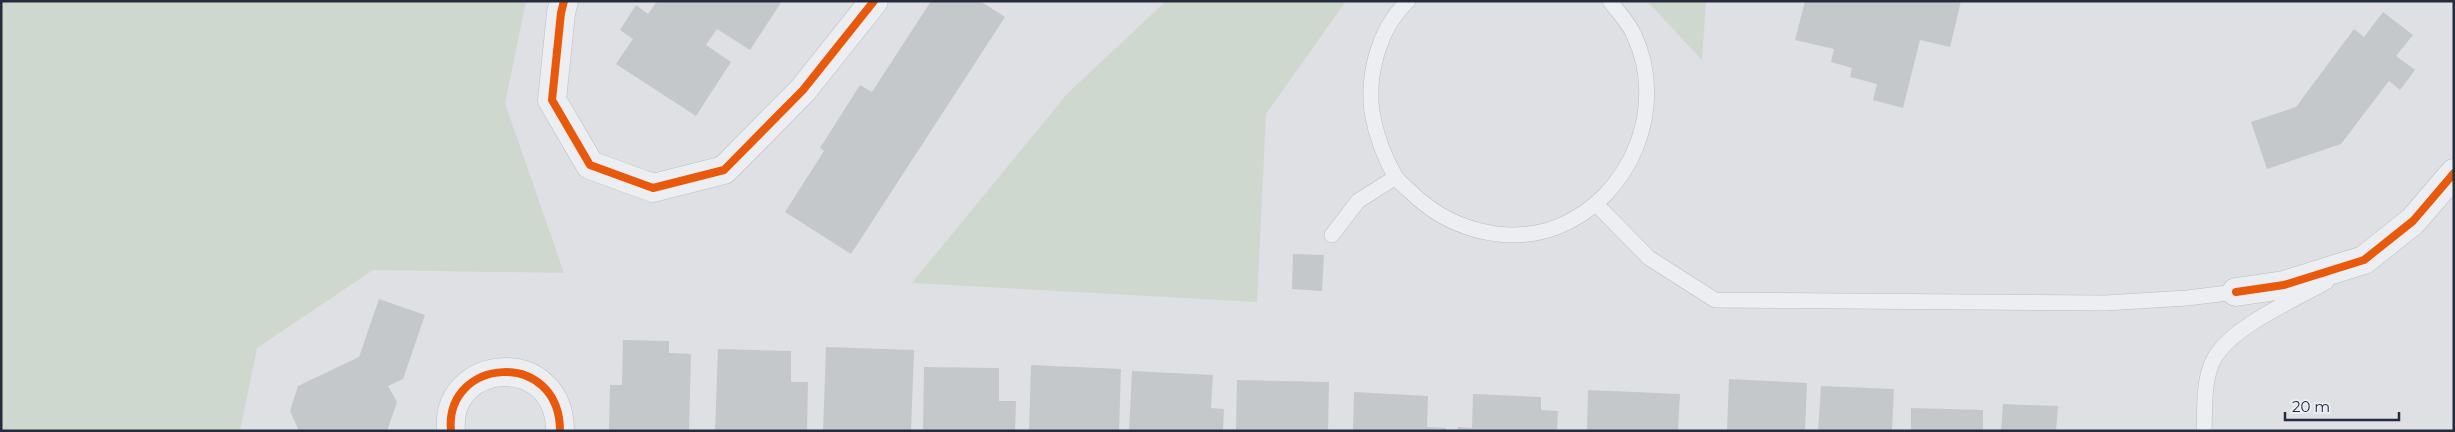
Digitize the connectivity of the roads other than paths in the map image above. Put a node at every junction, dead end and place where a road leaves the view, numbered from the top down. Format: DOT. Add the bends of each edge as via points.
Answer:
graph roads {
  1 [pos="564,1"];
  2 [pos="874,1"];
  3 [pos="1408,1"];
  4 [pos="1610,1"];
  5 [pos="2454,173"];
  6 [pos="1396,177"];
  7 [pos="1596,204"];
  8 [pos="1332,235"];
  9 [pos="2364,260"];
  10 [pos="2236,292"];
  11 [pos="451,431"];
  12 [pos="560,431"];
  13 [pos="2204,431"];
  1 -- 2 [label="street" via="552,100 590,165 653,188 724,170 803,90"];
  3 -- 6 [label="lane" via="1378,48 1370,92 1376,137"];
  4 -- 7 [label="lane" via="1634,35 1647,80 1645,126 1627,169"];
  5 -- 9 [label="street" via="2413,221"];
  6 -- 7 [label="lane" via="1428,209 1468,229 1513,235 1557,227"];
  6 -- 8 [label="lane" via="1358,201"];
  7 -- 10 [label="lane" via="1649,258 1715,300 2105,303"];
  9 -- 10 [label="street" via="2284,285"];
  9 -- 13 [label="lane" via="2226,341 2213,360 2206,388"];
  11 -- 12 [label="street" via="450,421 456,402 466,387 481,376 497,371 514,371 545,387 555,401"];
}
